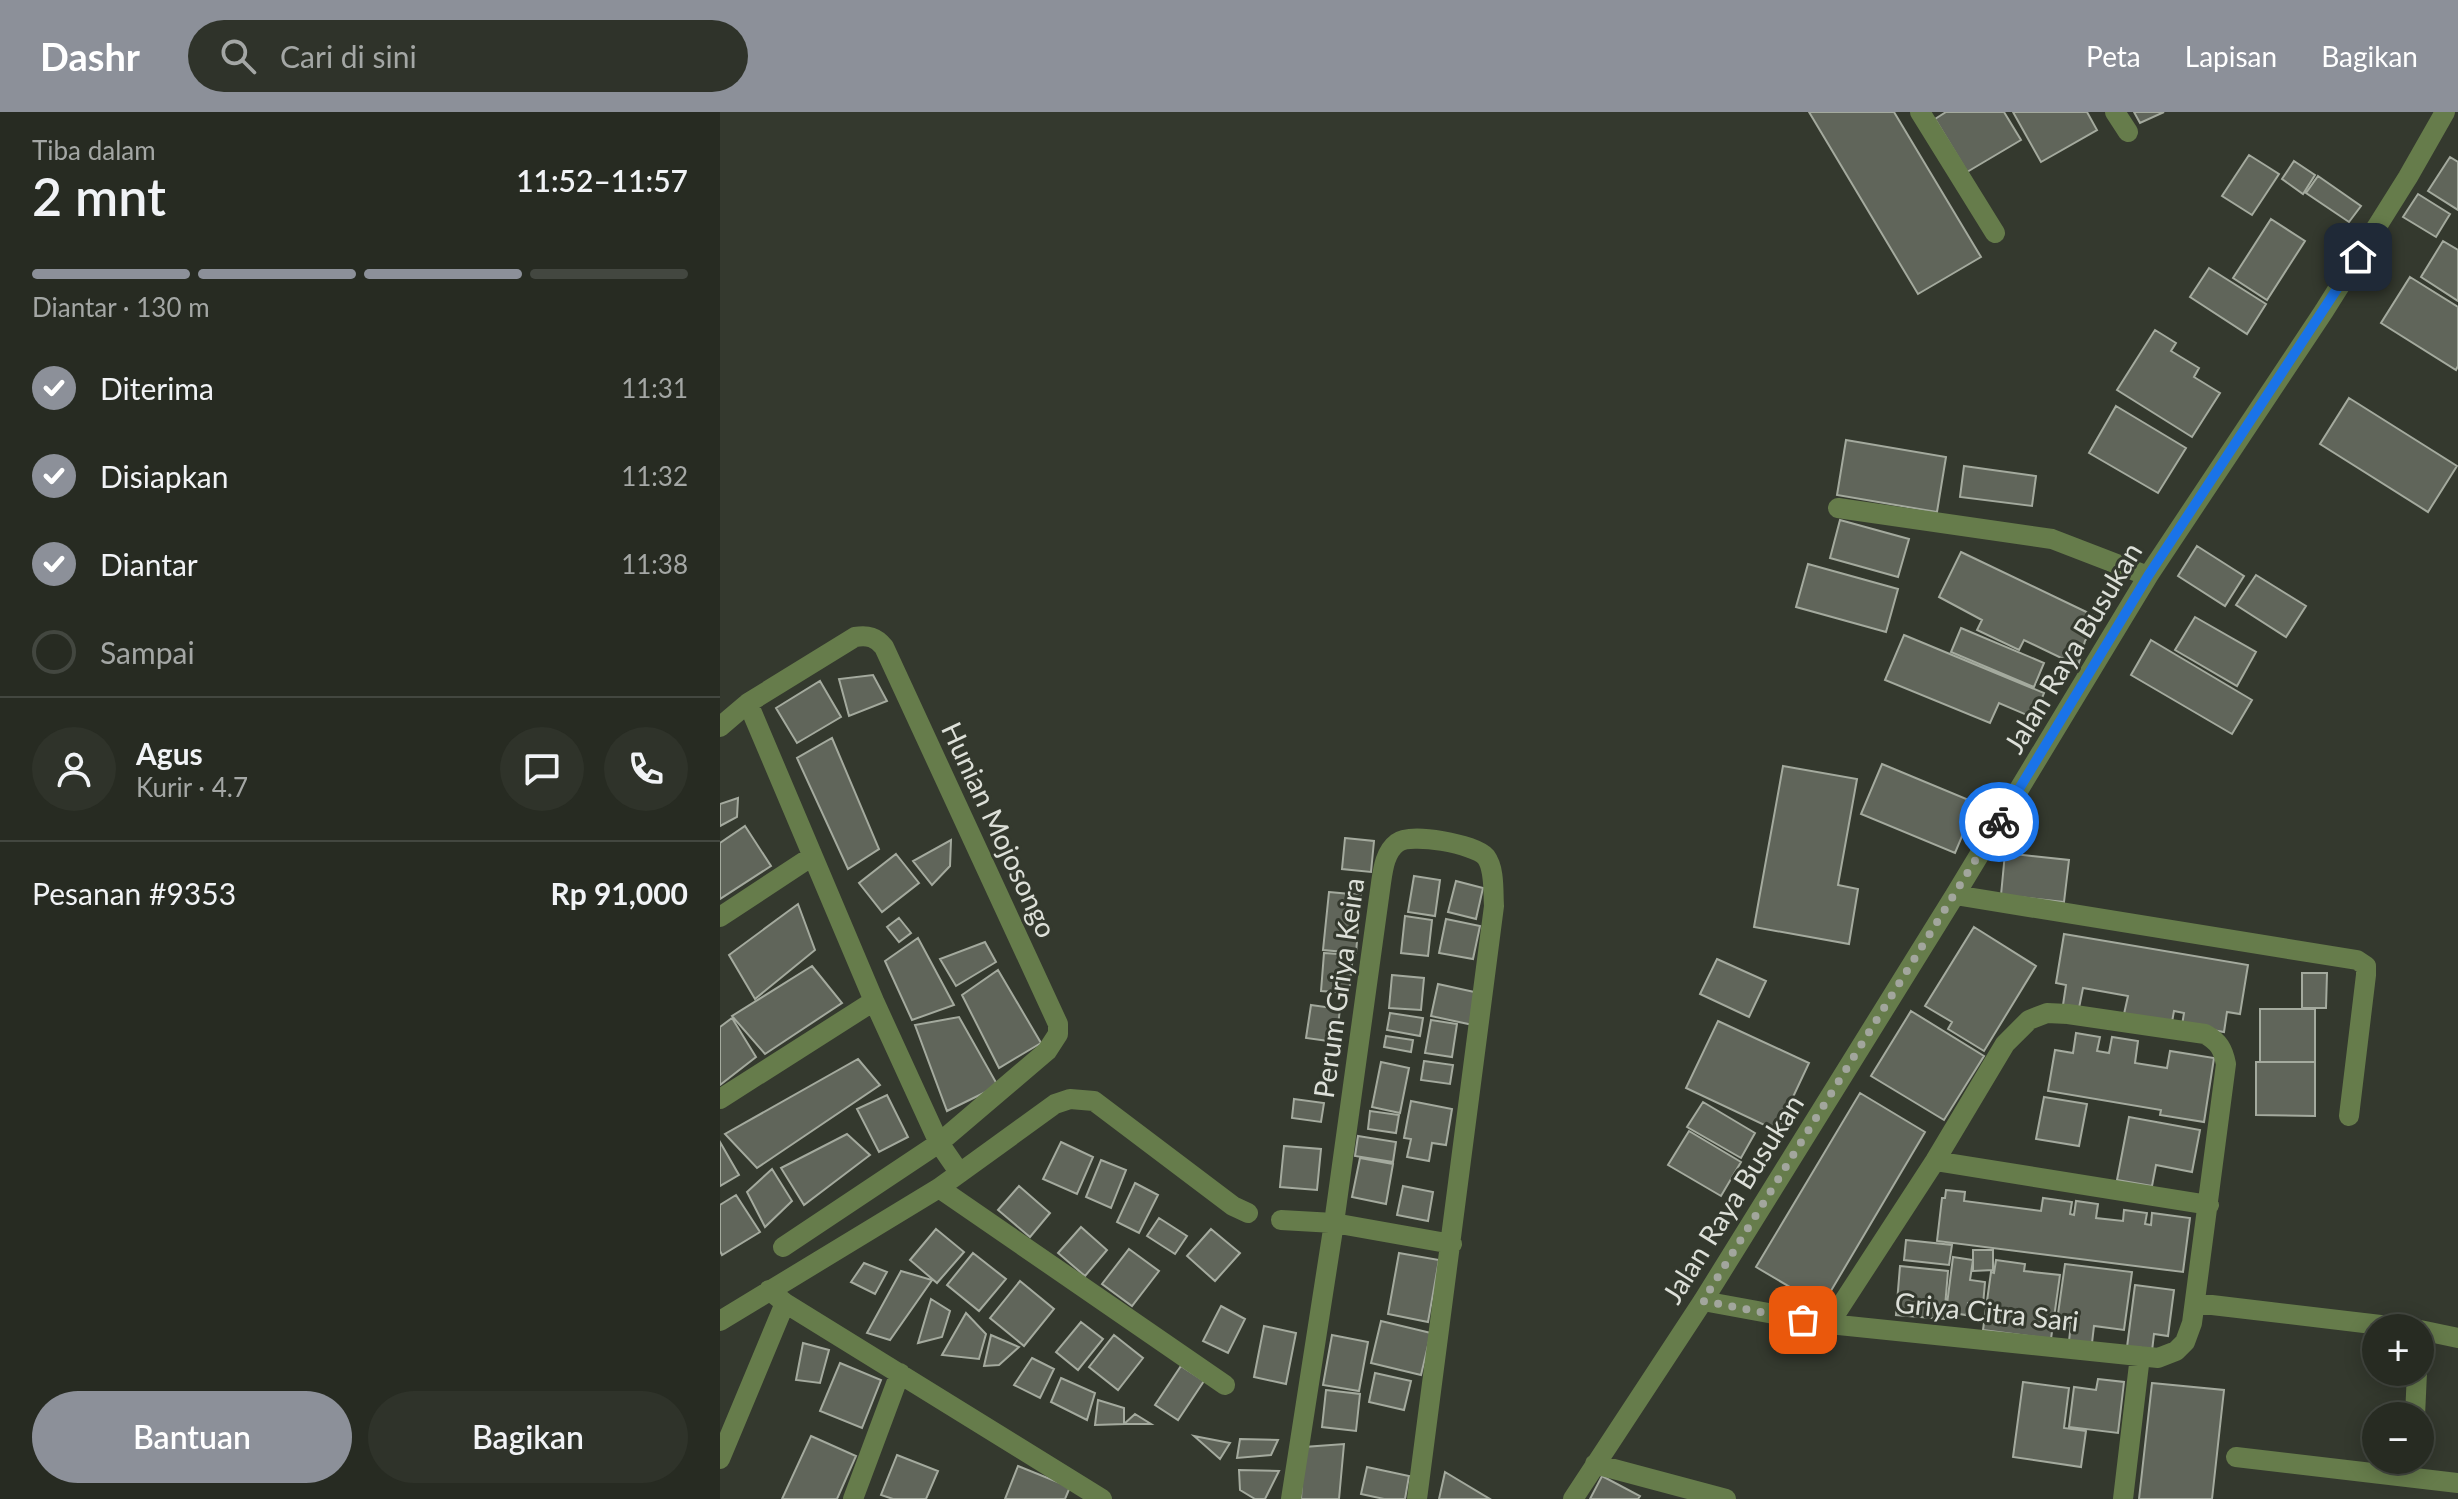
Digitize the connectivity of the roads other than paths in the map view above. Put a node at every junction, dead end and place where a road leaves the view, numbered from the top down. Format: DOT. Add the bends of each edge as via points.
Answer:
graph roads {
  1 [pos="1920,112"];
  2 [pos="2115,112"];
  3 [pos="2445,112"];
  4 [pos="2128,132"];
  5 [pos="1995,233"];
  6 [pos="1838,508"];
  7 [pos="2148,576"];
  8 [pos="748,703"];
  9 [pos="720,727"];
  10 [pos="811,857"];
  11 [pos="1955,895"];
  12 [pos="720,917"];
  13 [pos="874,1001"];
  14 [pos="720,1099"];
  15 [pos="2349,1116"];
  16 [pos="939,1143"];
  17 [pos="1935,1161"];
  18 [pos="959,1172"];
  19 [pos="939,1188"];
  20 [pos="2209,1205"];
  21 [pos="1248,1213"];
  22 [pos="1281,1220"];
  23 [pos="1334,1223"];
  24 [pos="1452,1244"];
  25 [pos="783,1247"];
  26 [pos="777,1296"];
  27 [pos="1703,1301"];
  28 [pos="2195,1303"];
  29 [pos="722,1313"];
  30 [pos="2362,1323"];
  31 [pos="1829,1324"];
  32 [pos="2434,1333"];
  33 [pos="2458,1338"];
  34 [pos="2140,1356"];
  35 [pos="900,1373"];
  36 [pos="1225,1385"];
  37 [pos="2236,1457"];
  38 [pos="720,1459"];
  39 [pos="1595,1464"];
  40 [pos="2362,1466"];
  41 [pos="2428,1474"];
  42 [pos="2458,1483"];
  43 [pos="1092,1496"];
  44 [pos="853,1499"];
  45 [pos="1291,1499"];
  46 [pos="1417,1499"];
  47 [pos="1573,1499"];
  48 [pos="1726,1499"];
  49 [pos="2123,1499"];
  1 -- 5 [label="street"];
  2 -- 4 [label="street"];
  3 -- 7 [label="street, Jalan Raya Busukan" via="2324,311"];
  6 -- 7 [label="street" via="2052,539"];
  7 -- 11 [label="street, Jalan Raya Busukan"];
  8 -- 9 [label="street, Hunian Mojosongo"];
  8 -- 10 [label="street"];
  8 -- 16 [label="street, Hunian Mojosongo" via="855,637 878,640 1058,1024 1047,1051"];
  10 -- 12 [label="street"];
  10 -- 13 [label="street"];
  11 -- 15 [label="street" via="2357,960 2366,966 2366,975"];
  11 -- 27 [label="street, Jalan Raya Busukan"];
  13 -- 14 [label="street"];
  13 -- 16 [label="street"];
  16 -- 18 [label="street"];
  16 -- 25 [label="street, Hunian Mojosongo"];
  17 -- 20 [label="street"];
  17 -- 20 [label="street, Griya Citra Sari" via="2005,1044 2029,1020 2047,1013 2205,1034 2216,1040 2226,1064"];
  17 -- 31 [label="street, Griya Citra Sari"];
  18 -- 19 [label="street"];
  18 -- 21 [label="street" via="1055,1104 1081,1098 1094,1101"];
  19 -- 26 [label="street"];
  19 -- 36 [label="street"];
  20 -- 28 [label="street, Griya Citra Sari"];
  22 -- 23 [label="street"];
  23 -- 24 [label="street"];
  23 -- 24 [label="street, Perum Griya Keira" via="1385,859 1407,837 1428,838 1478,850 1488,859 1494,906"];
  23 -- 45 [label="street, Perum Griya Keira"];
  24 -- 46 [label="street, Perum Griya Keira"];
  26 -- 29 [label="street"];
  26 -- 35 [label="street"];
  26 -- 38 [label="street"];
  27 -- 31 [label="street, Griya Citra Sari"];
  27 -- 39 [label="street, Jalan Raya Busukan"];
  28 -- 30 [label="street"];
  28 -- 34 [label="street, Griya Citra Sari" via="2185,1342 2176,1351 2158,1358"];
  31 -- 34 [label="street, Griya Citra Sari"];
  32 -- 33 [label="street"];
  34 -- 49 [label="street"];
  35 -- 43 [label="street"];
  35 -- 44 [label="street"];
  37 -- 40 [label="street"];
  39 -- 47 [label="street, Jalan Raya Busukan"];
  39 -- 48 [label="street"];
  41 -- 42 [label="street"];
}
